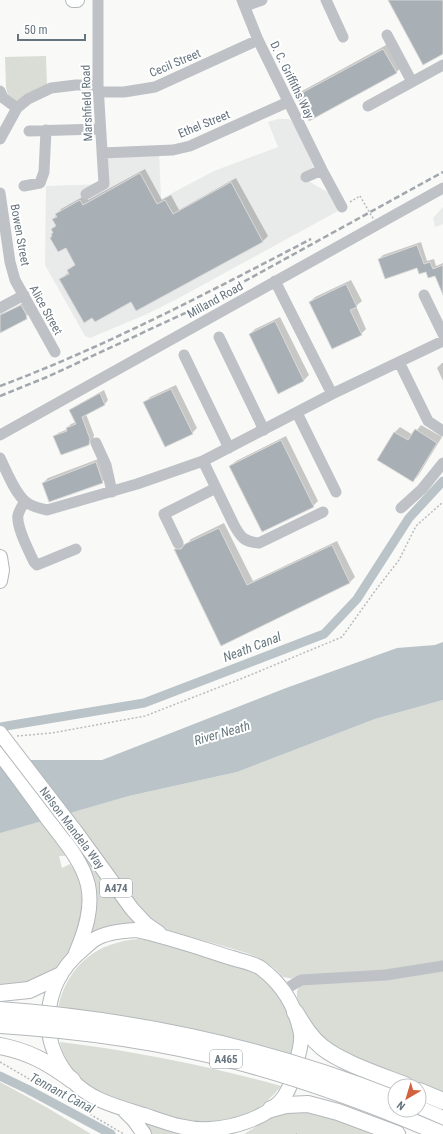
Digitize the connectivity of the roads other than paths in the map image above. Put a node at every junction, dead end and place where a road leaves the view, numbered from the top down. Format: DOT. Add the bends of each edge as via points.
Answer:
graph roads {
  1 [pos="73,0"];
  2 [pos="77,0"];
  3 [pos="98,0"];
  4 [pos="262,0"];
  5 [pos="326,0"];
  6 [pos="244,3"];
  7 [pos="387,35"];
  8 [pos="343,37"];
  9 [pos="258,40"];
  10 [pos="443,65"];
  11 [pos="412,82"];
  12 [pos="98,89"];
  13 [pos="0,91"];
  14 [pos="288,102"];
  15 [pos="368,106"];
  16 [pos="17,108"];
  17 [pos="100,129"];
  18 [pos="46,130"];
  19 [pos="29,132"];
  20 [pos="0,139"];
  21 [pos="102,153"];
  22 [pos="322,170"];
  23 [pos="306,178"];
  24 [pos="24,186"];
  25 [pos="443,188"];
  26 [pos="0,193"];
  27 [pos="86,194"];
  28 [pos="342,207"];
  29 [pos="5,261"];
  30 [pos="15,280"];
  31 [pos="275,281"];
  32 [pos="24,295"];
  33 [pos="424,295"];
  34 [pos="0,308"];
  35 [pos="443,334"];
  36 [pos="219,337"];
  37 [pos="443,341"];
  38 [pos="55,352"];
  39 [pos="184,355"];
  40 [pos="399,362"];
  41 [pos="332,394"];
  42 [pos="297,413"];
  43 [pos="264,430"];
  44 [pos="443,431"];
  45 [pos="0,435"];
  46 [pos="96,443"];
  47 [pos="229,448"];
  48 [pos="0,458"];
  49 [pos="203,461"];
  50 [pos="443,463"];
  51 [pos="216,488"];
  52 [pos="112,492"];
  53 [pos="336,492"];
  54 [pos="25,501"];
  55 [pos="401,508"];
  56 [pos="323,512"];
  57 [pos="178,543"];
  58 [pos="76,549"];
  59 [pos="0,733"];
  60 [pos="0,754"];
  61 [pos="164,936"];
  62 [pos="74,957"];
  63 [pos="443,966"];
  64 [pos="59,976"];
  65 [pos="284,990"];
  66 [pos="0,993"];
  67 [pos="0,1010"];
  68 [pos="295,1012"];
  69 [pos="0,1025"];
  70 [pos="0,1046"];
  71 [pos="387,1078"];
  72 [pos="72,1080"];
  73 [pos="427,1094"];
  74 [pos="387,1096"];
  75 [pos="443,1101"];
  76 [pos="122,1108"];
  77 [pos="271,1109"];
  78 [pos="427,1112"];
  79 [pos="443,1119"];
  80 [pos="249,1121"];
  81 [pos="144,1134"];
  82 [pos="230,1134"];
  83 [pos="397,1134"];
  84 [pos="442,1134"];
  1 -- 2 [label="main road"];
  3 -- 12 [label="street, Marshfield Road"];
  4 -- 6 [label="street"];
  5 -- 8 [label="street"];
  6 -- 9 [label="street, D. C. Griffiths Way"];
  7 -- 11 [label="street"];
  9 -- 12 [label="street, Cecil Street" via="155,87 124,92"];
  9 -- 14 [label="street, D. C. Griffiths Way"];
  10 -- 11 [label="street"];
  11 -- 15 [label="street"];
  12 -- 16 [label="street" via="76,85 51,88 28,99"];
  12 -- 17 [label="street, Marshfield Road"];
  13 -- 16 [label="street" via="3,98"];
  14 -- 21 [label="street, Ethel Street" via="190,146 173,150"];
  14 -- 22 [label="street, D. C. Griffiths Way"];
  16 -- 20 [label="street"];
  17 -- 18 [label="street"];
  17 -- 21 [label="street, Marshfield Road"];
  18 -- 19 [label="street"];
  18 -- 24 [label="street" via="44,172 40,183"];
  21 -- 27 [label="street, Marshfield Road" via="104,184"];
  22 -- 23 [label="street"];
  22 -- 28 [label="street, D. C. Griffiths Way"];
  25 -- 31 [label="street, Milland Road"];
  26 -- 29 [label="street, Bowen Street"];
  29 -- 30 [label="street, Bowen Street"];
  30 -- 32 [label="street, Alice Street"];
  31 -- 41 [label="street"];
  31 -- 45 [label="street, Milland Road"];
  32 -- 34 [label="street"];
  32 -- 38 [label="street, Alice Street"];
  33 -- 35 [label="street"];
  36 -- 43 [label="street"];
  37 -- 40 [label="street"];
  39 -- 47 [label="street"];
  40 -- 41 [label="street"];
  40 -- 44 [label="street" via="428,421"];
  41 -- 42 [label="street"];
  42 -- 43 [label="street"];
  42 -- 53 [label="street"];
  43 -- 47 [label="street"];
  46 -- 52 [label="street" via="106,466"];
  47 -- 49 [label="street"];
  48 -- 54 [label="street"];
  49 -- 51 [label="street"];
  49 -- 52 [label="street"];
  50 -- 55 [label="street" via="422,489"];
  51 -- 56 [label="street" via="239,535 248,542 259,543"];
  51 -- 57 [label="street" via="164,514"];
  52 -- 54 [label="street" via="47,510"];
  54 -- 58 [label="street" via="17,520 34,562 37,564"];
  59 -- 61 [label="main road, Nelson Mandela Way / A474, bridge" via="132,909 146,924"];
  60 -- 62 [label="main road, Nelson Mandela Way / A474" via="83,870 88,886 88,919"];
  61 -- 62 [label="main road" via="136,930 114,932 96,938"];
  61 -- 65 [label="main road" via="261,968"];
  62 -- 64 [label="main road"];
  63 -- 65 [label="street" via="386,975 301,980"];
  64 -- 66 [label="highway" via="29,990"];
  64 -- 72 [label="main road" via="50,1003 48,1020 53,1051 61,1067"];
  65 -- 68 [label="main road"];
  67 -- 74 [label="highway, A465, bridge" via="109,1021 239,1047 313,1069"];
  68 -- 71 [label="highway" via="305,1029 320,1046 353,1064"];
  68 -- 77 [label="main road" via="301,1035 295,1074 284,1097"];
  69 -- 84 [label="highway, A465, bridge" via="107,1035 235,1061 354,1098"];
  70 -- 72 [label="highway" via="39,1058"];
  72 -- 76 [label="main road" via="84,1092 98,1100"];
  73 -- 75 [label="highway"];
  76 -- 80 [label="main road" via="186,1128 217,1129"];
  76 -- 81 [label="main road"];
  77 -- 80 [label="main road"];
  77 -- 83 [label="highway" via="308,1104 338,1112"];
  78 -- 79 [label="highway"];
  80 -- 82 [label="main road"];
}
